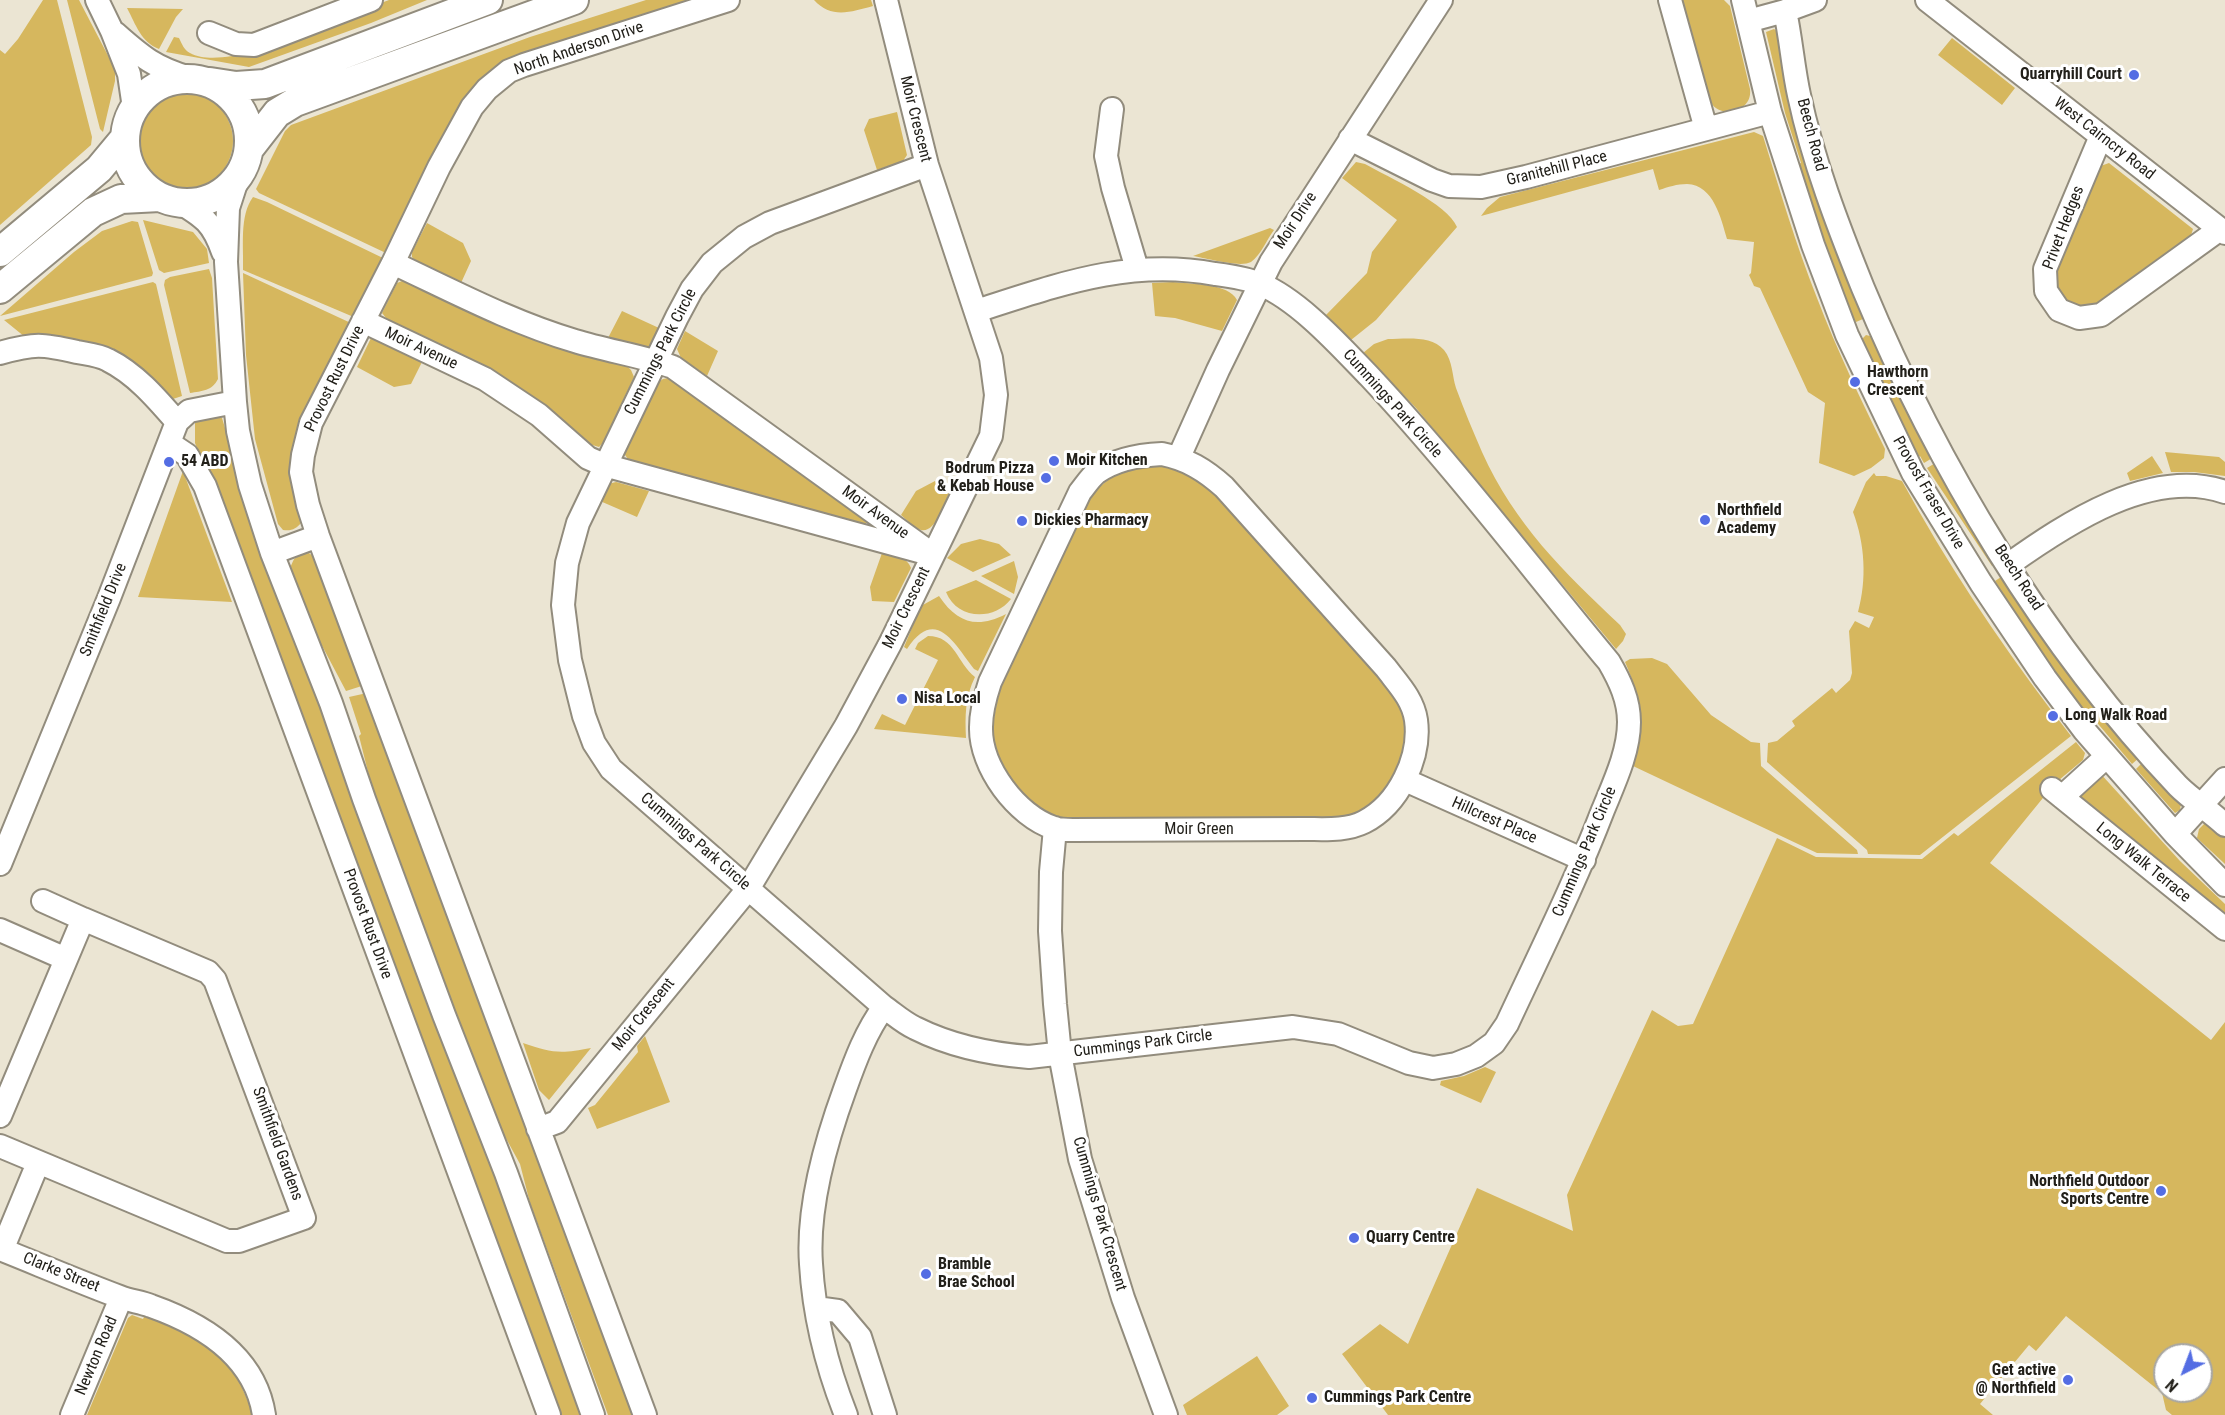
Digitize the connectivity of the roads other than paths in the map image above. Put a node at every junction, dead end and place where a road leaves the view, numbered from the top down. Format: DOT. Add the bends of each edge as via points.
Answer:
graph roads {
  1 [pos="97,0"];
  2 [pos="371,0"];
  3 [pos="488,0"];
  4 [pos="574,0"];
  5 [pos="728,0"];
  6 [pos="886,0"];
  7 [pos="1441,0"];
  8 [pos="1670,0"];
  9 [pos="1815,0"];
  10 [pos="1927,0"];
  11 [pos="1746,10"];
  12 [pos="1785,11"];
  13 [pos="112,31"];
  14 [pos="209,33"];
  15 [pos="199,80"];
  16 [pos="134,108"];
  17 [pos="1112,109"];
  18 [pos="1770,112"];
  19 [pos="1706,129"];
  20 [pos="2101,136"];
  21 [pos="124,139"];
  22 [pos="1350,139"];
  23 [pos="249,148"];
  24 [pos="927,165"];
  25 [pos="238,177"];
  26 [pos="170,200"];
  27 [pos="2222,231"];
  28 [pos="0,252"];
  29 [pos="226,262"];
  30 [pos="393,263"];
  31 [pos="1137,269"];
  32 [pos="1259,283"];
  33 [pos="0,289"];
  34 [pos="976,311"];
  35 [pos="363,321"];
  36 [pos="1877,322"];
  37 [pos="1847,335"];
  38 [pos="0,353"];
  39 [pos="657,361"];
  40 [pos="235,402"];
  41 [pos="177,422"];
  42 [pos="169,443"];
  43 [pos="1179,458"];
  44 [pos="604,465"];
  45 [pos="2225,492"];
  46 [pos="318,536"];
  47 [pos="272,553"];
  48 [pos="933,555"];
  49 [pos="2008,565"];
  50 [pos="2106,757"];
  51 [pos="2225,779"];
  52 [pos="1405,780"];
  53 [pos="2202,806"];
  54 [pos="2225,825"];
  55 [pos="1055,828"];
  56 [pos="2175,834"];
  57 [pos="1,857"];
  58 [pos="1584,860"];
  59 [pos="2225,885"];
  60 [pos="748,888"];
  61 [pos="43,901"];
  62 [pos="83,919"];
  63 [pos="2225,929"];
  64 [pos="0,930"];
  65 [pos="66,959"];
  66 [pos="884,1007"];
  67 [pos="1060,1054"];
  68 [pos="0,1116"];
  69 [pos="538,1129"];
  70 [pos="0,1146"];
  71 [pos="38,1163"];
  72 [pos="1,1250"];
  73 [pos="121,1298"];
  74 [pos="816,1308"];
  75 [pos="72,1415"];
  76 [pos="264,1415"];
  77 [pos="549,1415"];
  78 [pos="593,1415"];
  79 [pos="645,1415"];
  80 [pos="846,1415"];
  81 [pos="885,1415"];
  82 [pos="1166,1415"];
  1 -- 13 [label="street"];
  2 -- 14 [label="street" via="254,45 236,44"];
  3 -- 15 [label="main road" via="265,84 236,86"];
  4 -- 23 [label="main road" via="295,102 277,113"];
  5 -- 30 [label="street, North Anderson Drive" via="509,71 472,107"];
  6 -- 24 [label="street, Moir Crescent"];
  7 -- 22 [label="street, Moir Drive"];
  8 -- 19 [label="street"];
  9 -- 12 [label="street"];
  10 -- 20 [label="street, West Cairncry Road"];
  11 -- 12 [label="street"];
  11 -- 18 [label="street, Provost Fraser Drive"];
  12 -- 36 [label="street, Beech Road" via="1799,96 1819,169"];
  13 -- 15 [label="street" via="147,61 165,71"];
  13 -- 16 [label="street" via="129,74"];
  15 -- 16 [label="main road" via="177,79 158,85"];
  15 -- 23 [label="main road" via="223,89 236,101 247,124"];
  16 -- 21 [label="main road"];
  17 -- 31 [label="street" via="1106,156"];
  18 -- 19 [label="street, Granitehill Place"];
  18 -- 37 [label="street, Provost Fraser Drive"];
  19 -- 22 [label="street, Granitehill Place" via="1481,187 1449,186 1432,180"];
  20 -- 27 [label="street, West Cairncry Road"];
  20 -- 27 [label="street, Privet Hedges" via="2045,269 2046,291 2059,310 2079,318 2101,315"];
  21 -- 26 [label="main road" via="130,167 148,190"];
  21 -- 28 [label="main road" via="99,169"];
  22 -- 32 [label="street, Moir Drive"];
  23 -- 25 [label="main road"];
  24 -- 34 [label="street, Moir Crescent"];
  24 -- 39 [label="street, Cummings Park Circle" via="744,237 712,263 692,290"];
  25 -- 26 [label="main road" via="212,198 193,203"];
  25 -- 29 [label="street" via="228,208"];
  26 -- 29 [label="street" via="211,224"];
  26 -- 33 [label="main road" via="121,199 93,212"];
  29 -- 40 [label="street"];
  30 -- 35 [label="street, Provost Rust Drive"];
  30 -- 39 [label="street, Moir Avenue" via="514,320 575,341"];
  31 -- 32 [label="street, Cummings Park Circle" via="1191,270"];
  31 -- 34 [label="street, Cummings Park Circle" via="1076,279"];
  32 -- 43 [label="street, Moir Drive"];
  32 -- 58 [label="street, Cummings Park Circle" via="1314,321 1407,417 1609,662 1620,681 1628,702 1626,747"];
  34 -- 48 [label="street, Moir Crescent" via="991,358 996,395 991,436"];
  35 -- 44 [label="street, Moir Avenue" via="485,380 539,415 588,458"];
  35 -- 46 [label="street, Provost Rust Drive" via="311,423 305,447 302,472"];
  36 -- 37 [label="street"];
  36 -- 49 [label="street, Beech Road" via="1942,456"];
  37 -- 50 [label="street, Provost Fraser Drive" via="1913,473 1981,584"];
  38 -- 41 [label="street" via="29,344 49,345 107,359 152,393"];
  39 -- 44 [label="street, Cummings Park Circle"];
  39 -- 48 [label="street, Moir Avenue" via="674,367"];
  40 -- 41 [label="street" via="189,411"];
  40 -- 47 [label="street" via="250,485"];
  41 -- 42 [label="street, Smithfield Drive"];
  42 -- 57 [label="street, Smithfield Drive" via="110,598"];
  42 -- 77 [label="street, Provost Rust Drive" via="187,455 205,486"];
  43 -- 52 [label="street, Moir Green" via="1209,474 1235,498 1408,697 1416,718 1416,739"];
  43 -- 55 [label="street, Moir Green" via="1146,455 1118,461 1096,473 1080,492 990,682 981,729 993,774 1030,815"];
  44 -- 48 [label="street, Moir Avenue"];
  44 -- 60 [label="street, Cummings Park Circle" via="578,522 567,563 563,605 570,660 584,716 594,744 611,768"];
  45 -- 49 [label="street" via="2206,486 2148,490 2099,509 2052,534"];
  46 -- 47 [label="street"];
  46 -- 69 [label="street, Provost Rust Drive"];
  47 -- 78 [label="street"];
  48 -- 60 [label="street, Moir Crescent" via="846,726"];
  49 -- 53 [label="street, Beech Road" via="2087,679 2149,754"];
  50 -- 56 [label="street, Provost Fraser Drive"];
  50 -- 63 [label="street, Long Walk Terrace" via="2057,793"];
  51 -- 53 [label="street"];
  52 -- 55 [label="street, Moir Green" via="1372,817 1343,828"];
  52 -- 58 [label="street, Hillcrest Place"];
  53 -- 54 [label="street"];
  53 -- 56 [label="street"];
  55 -- 67 [label="street, Cummings Park Crescent" via="1050,931"];
  56 -- 59 [label="street, Provost Fraser Drive"];
  58 -- 67 [label="street, Cummings Park Circle" via="1507,1024 1494,1043 1456,1064 1433,1068 1409,1063 1338,1034 1293,1027"];
  60 -- 66 [label="street, Cummings Park Circle"];
  60 -- 69 [label="street, Moir Crescent" via="558,1122"];
  61 -- 62 [label="street"];
  62 -- 65 [label="street"];
  62 -- 71 [label="street, Smithfield Gardens" via="208,972 215,980 304,1218 239,1241 228,1241"];
  64 -- 65 [label="street"];
  65 -- 68 [label="street"];
  66 -- 67 [label="street, Cummings Park Circle" via="914,1028 993,1054"];
  66 -- 74 [label="street" via="855,1061 822,1162 811,1262"];
  67 -- 82 [label="street, Cummings Park Crescent" via="1080,1159 1123,1298"];
  69 -- 79 [label="street, Provost Rust Drive"];
  70 -- 71 [label="street, Smithfield Gardens"];
  71 -- 72 [label="street"];
  72 -- 73 [label="street, Clarke Street"];
  73 -- 75 [label="street, Newton Road"];
  73 -- 76 [label="street, Clarke Street" via="201,1327 221,1342 252,1380"];
  74 -- 80 [label="street" via="826,1358"];
  74 -- 81 [label="street" via="838,1311 860,1337"];
}
